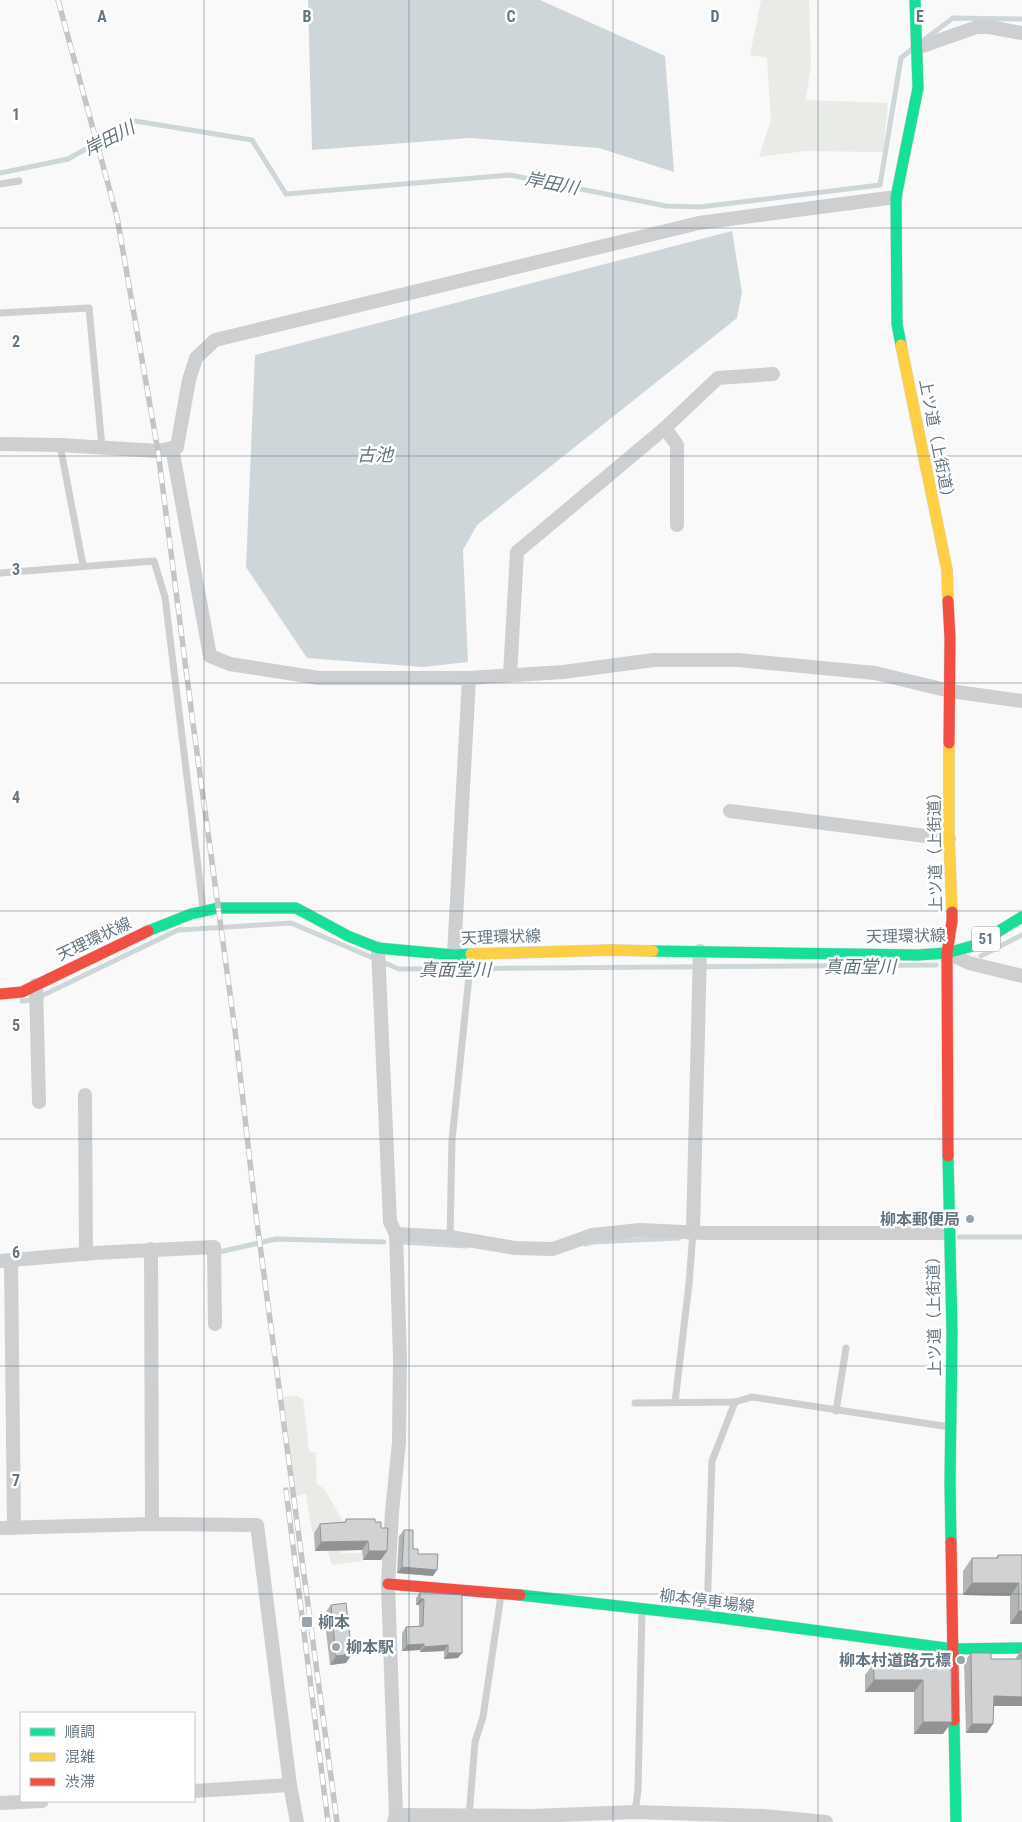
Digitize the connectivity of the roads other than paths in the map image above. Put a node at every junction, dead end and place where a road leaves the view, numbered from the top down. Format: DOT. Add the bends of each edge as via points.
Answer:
graph roads {
  1 [pos="915,0"];
  2 [pos="1022,33"];
  3 [pos="917,48"];
  4 [pos="19,181"];
  5 [pos="0,184"];
  6 [pos="896,197"];
  7 [pos="0,313"];
  8 [pos="773,374"];
  9 [pos="665,428"];
  10 [pos="0,444"];
  11 [pos="60,445"];
  12 [pos="102,447"];
  13 [pos="172,448"];
  14 [pos="677,526"];
  15 [pos="83,565"];
  16 [pos="0,572"];
  17 [pos="510,675"];
  18 [pos="469,678"];
  19 [pos="950,690"];
  20 [pos="1022,701"];
  21 [pos="730,810"];
  22 [pos="949,839"];
  23 [pos="203,911"];
  24 [pos="1022,917"];
  25 [pos="378,948"];
  26 [pos="700,951"];
  27 [pos="454,954"];
  28 [pos="472,954"];
  29 [pos="948,954"];
  30 [pos="1022,976"];
  31 [pos="36,985"];
  32 [pos="0,994"];
  33 [pos="85,1095"];
  34 [pos="38,1102"];
  35 [pos="693,1231"];
  36 [pos="949,1233"];
  37 [pos="396,1234"];
  38 [pos="450,1237"];
  39 [pos="151,1249"];
  40 [pos="86,1254"];
  41 [pos="5,1261"];
  42 [pos="215,1324"];
  43 [pos="846,1348"];
  44 [pos="675,1402"];
  45 [pos="735,1402"];
  46 [pos="635,1403"];
  47 [pos="836,1411"];
  48 [pos="950,1427"];
  49 [pos="152,1524"];
  50 [pos="0,1528"];
  51 [pos="14,1528"];
  52 [pos="388,1584"];
  53 [pos="501,1593"];
  54 [pos="642,1609"];
  55 [pos="707,1616"];
  56 [pos="953,1648"];
  57 [pos="1022,1648"];
  58 [pos="290,1785"];
  59 [pos="195,1791"];
  60 [pos="21,1802"];
  61 [pos="0,1803"];
  62 [pos="635,1812"];
  63 [pos="469,1817"];
  64 [pos="395,1818"];
  65 [pos="532,1819"];
  66 [pos="297,1822"];
  67 [pos="826,1822"];
  68 [pos="956,1822"];
  1 -- 3 [label="street, 上ツ道（上街道）"];
  2 -- 3 [label="street" via="977,27"];
  3 -- 6 [label="street, 上ツ道（上街道）" via="918,88"];
  4 -- 5 [label="lane"];
  6 -- 13 [label="street" via="699,223 215,340 196,358 188,380 177,447"];
  6 -- 19 [label="street, 上ツ道（上街道）" via="897,324 947,570"];
  7 -- 12 [label="lane" via="89,308"];
  8 -- 9 [label="street" via="718,378"];
  9 -- 14 [label="street" via="677,445"];
  9 -- 17 [label="street" via="517,552"];
  10 -- 11 [label="street"];
  11 -- 12 [label="street"];
  11 -- 15 [label="lane"];
  12 -- 13 [label="street" via="158,451"];
  13 -- 18 [label="street" via="210,656 230,664 319,678"];
  15 -- 16 [label="lane"];
  15 -- 23 [label="lane" via="154,560 164,597"];
  17 -- 18 [label="street"];
  17 -- 19 [label="street" via="563,672 654,660 738,660 875,672"];
  18 -- 27 [label="street"];
  19 -- 20 [label="street"];
  19 -- 22 [label="street, 上ツ道（上街道）"];
  21 -- 22 [label="street"];
  22 -- 29 [label="street, 上ツ道（上街道）" via="952,921"];
  23 -- 25 [label="street, 天理環状線 / 51" via="218,908 296,908"];
  23 -- 31 [label="street, 天理環状線 / 51" via="150,930"];
  24 -- 29 [label="street, 天理環状線 / 51" via="976,945"];
  25 -- 27 [label="street, 天理環状線 / 51"];
  25 -- 37 [label="street" via="390,1222"];
  26 -- 28 [label="street, 天理環状線 / 51"];
  26 -- 29 [label="street, 天理環状線 / 51"];
  26 -- 35 [label="street"];
  27 -- 28 [label="street, 天理環状線 / 51"];
  28 -- 38 [label="lane" via="452,1140"];
  29 -- 30 [label="street" via="969,963"];
  29 -- 36 [label="street, 上ツ道（上街道）"];
  31 -- 32 [label="street, 天理環状線 / 51" via="22,992"];
  31 -- 34 [label="street"];
  33 -- 40 [label="street"];
  35 -- 36 [label="street"];
  35 -- 38 [label="street" via="640,1230 592,1236 553,1249 515,1248"];
  35 -- 44 [label="lane"];
  36 -- 48 [label="street, 上ツ道（上街道）"];
  37 -- 38 [label="street"];
  37 -- 52 [label="street" via="400,1358"];
  39 -- 40 [label="street"];
  39 -- 42 [label="street" via="214,1246"];
  39 -- 49 [label="street"];
  40 -- 41 [label="street"];
  41 -- 51 [label="street"];
  43 -- 47 [label="lane"];
  44 -- 45 [label="lane"];
  44 -- 46 [label="lane"];
  45 -- 47 [label="lane" via="752,1397"];
  45 -- 55 [label="lane" via="712,1461"];
  47 -- 48 [label="lane"];
  48 -- 56 [label="street, 上ツ道（上街道）"];
  49 -- 51 [label="street"];
  49 -- 58 [label="street" via="257,1525"];
  50 -- 51 [label="street"];
  52 -- 53 [label="street, 柳本停車場線"];
  52 -- 64 [label="street"];
  53 -- 54 [label="street, 柳本停車場線"];
  53 -- 63 [label="lane" via="483,1717 475,1742"];
  54 -- 55 [label="street, 柳本停車場線"];
  54 -- 62 [label="lane"];
  55 -- 56 [label="street, 柳本停車場線"];
  56 -- 57 [label="street, 柳本停車場線"];
  56 -- 68 [label="street, 上ツ道（上街道）"];
  58 -- 59 [label="street"];
  58 -- 66 [label="street"];
  60 -- 61 [label="street"];
  62 -- 65 [label="street"];
  62 -- 67 [label="street" via="763,1816"];
  63 -- 64 [label="street"];
  63 -- 65 [label="street"];
}
